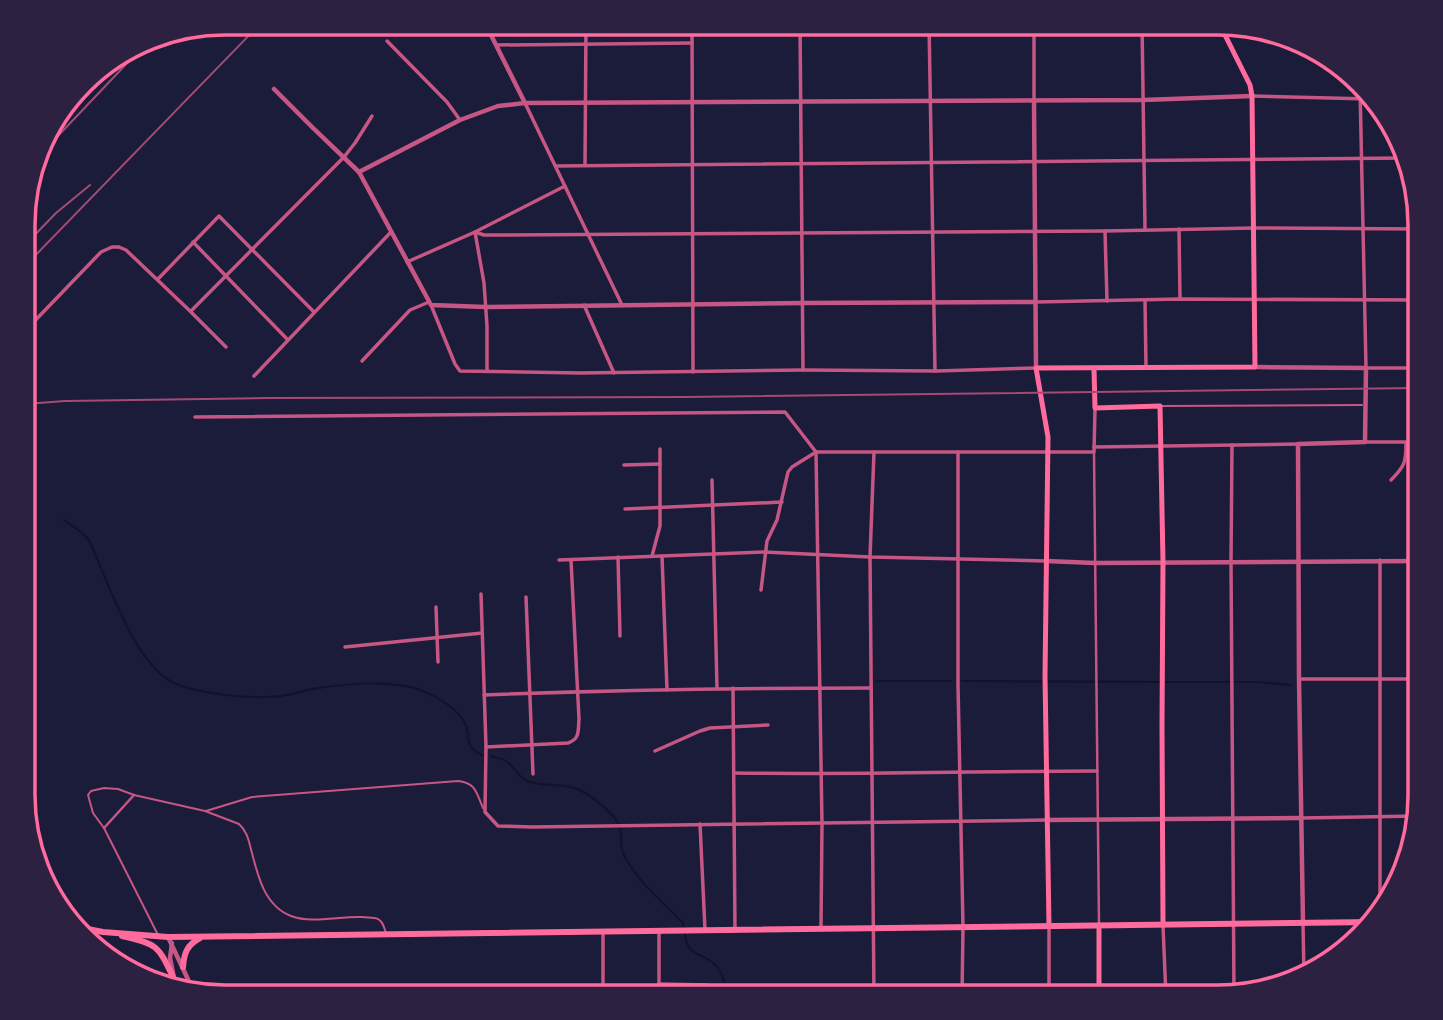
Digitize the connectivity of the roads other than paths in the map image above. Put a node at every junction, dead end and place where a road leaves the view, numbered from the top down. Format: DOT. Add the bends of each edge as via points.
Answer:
graph roads {
  1 [pos="491,35"];
  2 [pos="585,35"];
  3 [pos="692,35"];
  4 [pos="800,35"];
  5 [pos="929,35"];
  6 [pos="1034,35"];
  7 [pos="1142,35"];
  8 [pos="1225,35"];
  9 [pos="387,41"];
  10 [pos="585,43"];
  11 [pos="692,43"];
  12 [pos="496,45"];
  13 [pos="274,89"];
  14 [pos="1252,96"];
  15 [pos="1360,99"];
  16 [pos="802,100"];
  17 [pos="1143,100"];
  18 [pos="1034,101"];
  19 [pos="585,102"];
  20 [pos="930,102"];
  21 [pos="525,103"];
  22 [pos="692,103"];
  23 [pos="372,116"];
  24 [pos="460,120"];
  25 [pos="344,156"];
  26 [pos="1252,158"];
  27 [pos="1362,158"];
  28 [pos="1396,158"];
  29 [pos="1144,160"];
  30 [pos="1034,161"];
  31 [pos="931,162"];
  32 [pos="802,163"];
  33 [pos="693,164"];
  34 [pos="585,165"];
  35 [pos="556,166"];
  36 [pos="359,172"];
  37 [pos="565,186"];
  38 [pos="1254,228"];
  39 [pos="1145,229"];
  40 [pos="1179,229"];
  41 [pos="1362,229"];
  42 [pos="1408,229"];
  43 [pos="1035,231"];
  44 [pos="1105,231"];
  45 [pos="391,232"];
  46 [pos="475,232"];
  47 [pos="933,232"];
  48 [pos="802,233"];
  49 [pos="589,234"];
  50 [pos="694,234"];
  51 [pos="193,242"];
  52 [pos="250,249"];
  53 [pos="407,262"];
  54 [pos="225,275"];
  55 [pos="158,279"];
  56 [pos="1180,299"];
  57 [pos="1145,300"];
  58 [pos="1254,300"];
  59 [pos="1408,300"];
  60 [pos="1107,301"];
  61 [pos="1364,301"];
  62 [pos="1036,302"];
  63 [pos="803,303"];
  64 [pos="934,303"];
  65 [pos="430,304"];
  66 [pos="622,304"];
  67 [pos="693,304"];
  68 [pos="584,305"];
  69 [pos="486,307"];
  70 [pos="190,311"];
  71 [pos="314,312"];
  72 [pos="35,320"];
  73 [pos="288,340"];
  74 [pos="226,348"];
  75 [pos="362,360"];
  76 [pos="1255,367"];
  77 [pos="1036,368"];
  78 [pos="1146,368"];
  79 [pos="1366,368"];
  80 [pos="1408,368"];
  81 [pos="1094,369"];
  82 [pos="803,370"];
  83 [pos="487,371"];
  84 [pos="935,371"];
  85 [pos="694,372"];
  86 [pos="614,373"];
  87 [pos="254,376"];
  88 [pos="1364,405"];
  89 [pos="1160,406"];
  90 [pos="1095,408"];
  91 [pos="195,417"];
  92 [pos="1406,442"];
  93 [pos="1364,443"];
  94 [pos="1298,444"];
  95 [pos="1232,445"];
  96 [pos="1161,446"];
  97 [pos="660,449"];
  98 [pos="1094,449"];
  99 [pos="816,452"];
  100 [pos="873,452"];
  101 [pos="958,452"];
  102 [pos="1048,452"];
  103 [pos="660,464"];
  104 [pos="624,465"];
  105 [pos="712,480"];
  106 [pos="1391,480"];
  107 [pos="782,502"];
  108 [pos="712,506"];
  109 [pos="660,508"];
  110 [pos="625,509"];
  111 [pos="764,552"];
  112 [pos="714,553"];
  113 [pos="652,555"];
  114 [pos="662,555"];
  115 [pos="819,555"];
  116 [pos="618,556"];
  117 [pos="870,557"];
  118 [pos="959,559"];
  119 [pos="559,560"];
  120 [pos="571,560"];
  121 [pos="1380,560"];
  122 [pos="1046,561"];
  123 [pos="1298,561"];
  124 [pos="1408,561"];
  125 [pos="1163,562"];
  126 [pos="1231,562"];
  127 [pos="1095,563"];
  128 [pos="761,590"];
  129 [pos="481,594"];
  130 [pos="526,597"];
  131 [pos="436,607"];
  132 [pos="482,633"];
  133 [pos="620,636"];
  134 [pos="437,637"];
  135 [pos="345,647"];
  136 [pos="438,662"];
  137 [pos="1299,679"];
  138 [pos="1380,680"];
  139 [pos="1408,680"];
  140 [pos="717,688"];
  141 [pos="733,688"];
  142 [pos="819,688"];
  143 [pos="871,688"];
  144 [pos="667,690"];
  145 [pos="578,691"];
  146 [pos="530,693"];
  147 [pos="484,695"];
  148 [pos="768,725"];
  149 [pos="733,726"];
  150 [pos="533,744"];
  151 [pos="486,747"];
  152 [pos="655,751"];
  153 [pos="959,771"];
  154 [pos="1046,771"];
  155 [pos="1097,771"];
  156 [pos="734,773"];
  157 [pos="873,773"];
  158 [pos="533,774"];
  159 [pos="821,775"];
  160 [pos="134,795"];
  161 [pos="205,811"];
  162 [pos="485,812"];
  163 [pos="1407,816"];
  164 [pos="1380,817"];
  165 [pos="1233,818"];
  166 [pos="1302,818"];
  167 [pos="1163,819"];
  168 [pos="1046,820"];
  169 [pos="1097,820"];
  170 [pos="960,822"];
  171 [pos="872,823"];
  172 [pos="699,824"];
  173 [pos="734,824"];
  174 [pos="822,824"];
  175 [pos="104,828"];
  176 [pos="1380,894"];
  177 [pos="1359,922"];
  178 [pos="1303,923"];
  179 [pos="1163,924"];
  180 [pos="1233,924"];
  181 [pos="1099,925"];
  182 [pos="1049,926"];
  183 [pos="962,927"];
  184 [pos="821,929"];
  185 [pos="873,929"];
  186 [pos="92,930"];
  187 [pos="705,930"];
  188 [pos="735,930"];
  189 [pos="603,931"];
  190 [pos="659,931"];
  191 [pos="103,932"];
  192 [pos="386,934"];
  193 [pos="159,936"];
  194 [pos="202,936"];
  195 [pos="169,941"];
  196 [pos="1304,964"];
  197 [pos="183,967"];
  198 [pos="173,977"];
  199 [pos="174,977"];
  200 [pos="189,981"];
  201 [pos="659,984"];
  202 [pos="1234,984"];
  203 [pos="603,985"];
  204 [pos="707,985"];
  205 [pos="874,985"];
  206 [pos="962,985"];
  207 [pos="1049,985"];
  208 [pos="1098,985"];
  209 [pos="1166,985"];
  1 -- 12 [label="street"];
  2 -- 10 [label="street"];
  3 -- 11 [label="street"];
  4 -- 16 [label="street"];
  5 -- 20 [label="street"];
  6 -- 18 [label="street"];
  7 -- 17 [label="street"];
  8 -- 14 [label="main road"];
  9 -- 24 [label="street"];
  10 -- 11 [label="street"];
  10 -- 12 [label="street"];
  10 -- 19 [label="street"];
  11 -- 22 [label="street"];
  12 -- 21 [label="street"];
  13 -- 25 [label="street"];
  14 -- 15 [label="street"];
  14 -- 17 [label="street"];
  14 -- 26 [label="main road"];
  15 -- 27 [label="street"];
  16 -- 20 [label="street"];
  16 -- 22 [label="street"];
  16 -- 32 [label="street"];
  17 -- 18 [label="street"];
  17 -- 29 [label="street"];
  18 -- 20 [label="street"];
  18 -- 30 [label="street"];
  19 -- 21 [label="street"];
  19 -- 22 [label="street"];
  19 -- 34 [label="street"];
  20 -- 31 [label="street"];
  21 -- 24 [label="street" via="498,106"];
  21 -- 35 [label="street"];
  22 -- 33 [label="street"];
  23 -- 25 [label="street"];
  24 -- 36 [label="street"];
  25 -- 36 [label="street"];
  25 -- 52 [label="street"];
  26 -- 27 [label="street"];
  26 -- 29 [label="street"];
  26 -- 38 [label="main road"];
  27 -- 28 [label="street"];
  27 -- 41 [label="street"];
  29 -- 30 [label="street"];
  29 -- 39 [label="street"];
  30 -- 31 [label="street"];
  30 -- 43 [label="street"];
  31 -- 32 [label="street"];
  31 -- 47 [label="street"];
  32 -- 33 [label="street"];
  32 -- 48 [label="street"];
  33 -- 34 [label="street"];
  33 -- 50 [label="street"];
  34 -- 35 [label="street"];
  35 -- 37 [label="street"];
  36 -- 45 [label="street"];
  37 -- 46 [label="street"];
  37 -- 49 [label="street"];
  38 -- 40 [label="street"];
  38 -- 41 [label="street"];
  38 -- 58 [label="main road"];
  39 -- 40 [label="street"];
  39 -- 44 [label="street"];
  40 -- 56 [label="street"];
  41 -- 42 [label="street"];
  41 -- 61 [label="street"];
  43 -- 44 [label="street"];
  43 -- 47 [label="street"];
  43 -- 62 [label="street"];
  44 -- 60 [label="street"];
  45 -- 53 [label="street"];
  45 -- 71 [label="street"];
  46 -- 49 [label="street"];
  46 -- 53 [label="street"];
  46 -- 69 [label="street"];
  47 -- 48 [label="street"];
  47 -- 64 [label="street"];
  48 -- 50 [label="street"];
  48 -- 63 [label="street"];
  49 -- 50 [label="street"];
  49 -- 66 [label="street"];
  50 -- 67 [label="street"];
  51 -- 52 [label="street" via="219,216"];
  51 -- 54 [label="street"];
  51 -- 55 [label="street"];
  52 -- 54 [label="street"];
  52 -- 71 [label="street"];
  53 -- 65 [label="street"];
  54 -- 70 [label="street"];
  54 -- 73 [label="street"];
  55 -- 70 [label="street"];
  55 -- 72 [label="street" via="126,250 112,247 101,252"];
  56 -- 57 [label="street"];
  56 -- 58 [label="street"];
  57 -- 60 [label="street"];
  57 -- 78 [label="street"];
  58 -- 61 [label="street"];
  58 -- 76 [label="main road"];
  59 -- 61 [label="street"];
  60 -- 62 [label="street"];
  61 -- 79 [label="street"];
  62 -- 64 [label="street"];
  62 -- 77 [label="street"];
  63 -- 64 [label="street"];
  63 -- 67 [label="street"];
  63 -- 82 [label="street"];
  64 -- 84 [label="street"];
  65 -- 69 [label="street"];
  65 -- 75 [label="street" via="410,310"];
  65 -- 83 [label="street" via="460,371"];
  66 -- 67 [label="street"];
  66 -- 68 [label="street"];
  67 -- 85 [label="street"];
  68 -- 69 [label="street"];
  68 -- 86 [label="street"];
  69 -- 83 [label="street"];
  70 -- 74 [label="street"];
  71 -- 73 [label="street"];
  73 -- 87 [label="street"];
  76 -- 78 [label="main road"];
  76 -- 79 [label="street"];
  77 -- 81 [label="main road"];
  77 -- 84 [label="street"];
  77 -- 102 [label="main road"];
  78 -- 81 [label="main road"];
  79 -- 80 [label="street"];
  79 -- 88 [label="street"];
  81 -- 90 [label="main road"];
  82 -- 84 [label="street"];
  82 -- 85 [label="street"];
  83 -- 86 [label="street"];
  85 -- 86 [label="street"];
  88 -- 89 [label="lane"];
  88 -- 93 [label="street"];
  89 -- 90 [label="main road"];
  89 -- 96 [label="main road"];
  90 -- 98 [label="street"];
  91 -- 99 [label="street" via="785,412"];
  92 -- 93 [label="street"];
  92 -- 106 [label="street" via="1405,464"];
  93 -- 94 [label="street"];
  94 -- 95 [label="street"];
  94 -- 123 [label="street"];
  95 -- 96 [label="street"];
  95 -- 126 [label="street"];
  96 -- 98 [label="street"];
  96 -- 125 [label="main road"];
  97 -- 103 [label="street"];
  98 -- 102 [label="street"];
  98 -- 127 [label="street"];
  99 -- 100 [label="street"];
  99 -- 107 [label="street" via="788,472"];
  99 -- 115 [label="street"];
  100 -- 101 [label="street"];
  100 -- 117 [label="street"];
  101 -- 102 [label="street"];
  101 -- 118 [label="street"];
  102 -- 122 [label="main road"];
  103 -- 104 [label="street"];
  103 -- 109 [label="street"];
  105 -- 108 [label="street"];
  107 -- 108 [label="street"];
  107 -- 111 [label="street"];
  108 -- 109 [label="street"];
  108 -- 112 [label="street"];
  109 -- 110 [label="street"];
  109 -- 113 [label="street"];
  111 -- 112 [label="street"];
  111 -- 115 [label="street"];
  111 -- 128 [label="street"];
  112 -- 114 [label="street"];
  112 -- 140 [label="street"];
  113 -- 114 [label="street"];
  113 -- 116 [label="street"];
  114 -- 144 [label="street"];
  115 -- 117 [label="street"];
  115 -- 142 [label="street"];
  116 -- 120 [label="street"];
  116 -- 133 [label="street"];
  117 -- 118 [label="street"];
  117 -- 143 [label="street"];
  118 -- 122 [label="street"];
  118 -- 153 [label="street"];
  119 -- 120 [label="street"];
  120 -- 145 [label="street"];
  121 -- 123 [label="street"];
  121 -- 124 [label="street"];
  121 -- 138 [label="street"];
  122 -- 127 [label="street"];
  122 -- 154 [label="main road"];
  123 -- 126 [label="street"];
  123 -- 137 [label="street"];
  125 -- 126 [label="street"];
  125 -- 127 [label="street"];
  125 -- 167 [label="main road"];
  126 -- 165 [label="street"];
  127 -- 155 [label="street"];
  129 -- 132 [label="street"];
  130 -- 146 [label="street"];
  131 -- 134 [label="street"];
  132 -- 134 [label="street"];
  132 -- 147 [label="street"];
  134 -- 135 [label="street"];
  134 -- 136 [label="street"];
  137 -- 138 [label="street"];
  137 -- 166 [label="street"];
  138 -- 139 [label="street"];
  138 -- 164 [label="street"];
  140 -- 141 [label="street"];
  140 -- 144 [label="street"];
  141 -- 142 [label="street"];
  141 -- 149 [label="street"];
  142 -- 143 [label="street"];
  142 -- 159 [label="street"];
  143 -- 157 [label="street"];
  144 -- 145 [label="street"];
  145 -- 146 [label="street"];
  145 -- 150 [label="street" via="577,738 568,743"];
  146 -- 147 [label="street"];
  146 -- 150 [label="street"];
  147 -- 151 [label="street"];
  148 -- 149 [label="street"];
  149 -- 152 [label="street" via="700,731"];
  149 -- 156 [label="street"];
  150 -- 151 [label="street"];
  150 -- 158 [label="street"];
  151 -- 162 [label="street"];
  153 -- 154 [label="street"];
  153 -- 157 [label="street"];
  153 -- 170 [label="street"];
  154 -- 155 [label="street"];
  154 -- 168 [label="main road"];
  155 -- 169 [label="street"];
  156 -- 159 [label="street"];
  156 -- 173 [label="street"];
  157 -- 159 [label="street"];
  157 -- 171 [label="street"];
  159 -- 174 [label="street"];
  160 -- 161 [label="lane"];
  160 -- 175 [label="street"];
  160 -- 175 [label="lane" via="118,789 91,791 93,813"];
  161 -- 162 [label="lane" via="252,797 458,781 474,788"];
  161 -- 192 [label="lane" via="243,827 262,889 280,909 303,918 374,918 383,924"];
  162 -- 172 [label="street" via="498,826"];
  163 -- 164 [label="street"];
  164 -- 166 [label="street"];
  164 -- 176 [label="street"];
  165 -- 166 [label="street"];
  165 -- 167 [label="street"];
  165 -- 180 [label="street"];
  166 -- 178 [label="street"];
  167 -- 169 [label="street"];
  167 -- 179 [label="main road"];
  168 -- 169 [label="street"];
  168 -- 170 [label="street"];
  168 -- 182 [label="main road"];
  169 -- 181 [label="street"];
  170 -- 171 [label="street"];
  170 -- 183 [label="street"];
  171 -- 174 [label="street"];
  171 -- 185 [label="street"];
  172 -- 173 [label="street"];
  172 -- 187 [label="street"];
  173 -- 174 [label="street"];
  173 -- 188 [label="street"];
  174 -- 184 [label="street"];
  175 -- 193 [label="lane"];
  177 -- 178 [label="highway"];
  178 -- 180 [label="highway"];
  178 -- 196 [label="street"];
  179 -- 180 [label="highway"];
  179 -- 181 [label="highway"];
  179 -- 209 [label="street"];
  180 -- 202 [label="street"];
  181 -- 182 [label="highway"];
  181 -- 208 [label="main road"];
  182 -- 183 [label="highway"];
  182 -- 207 [label="street"];
  183 -- 185 [label="highway"];
  183 -- 206 [label="street"];
  184 -- 185 [label="highway"];
  184 -- 188 [label="highway"];
  185 -- 205 [label="street"];
  186 -- 191 [label="highway"];
  187 -- 188 [label="highway"];
  187 -- 190 [label="highway"];
  189 -- 190 [label="highway"];
  189 -- 192 [label="highway"];
  189 -- 203 [label="street"];
  190 -- 201 [label="street"];
  191 -- 193 [label="highway"];
  191 -- 198 [label="highway" via="149,943 158,949"];
  192 -- 194 [label="highway"];
  193 -- 195 [label="highway"];
  194 -- 195 [label="highway"];
  194 -- 197 [label="highway" via="190,943"];
  195 -- 197 [label="street"];
  195 -- 199 [label="street"];
  197 -- 200 [label="street"];
  201 -- 204 [label="street"];
}
